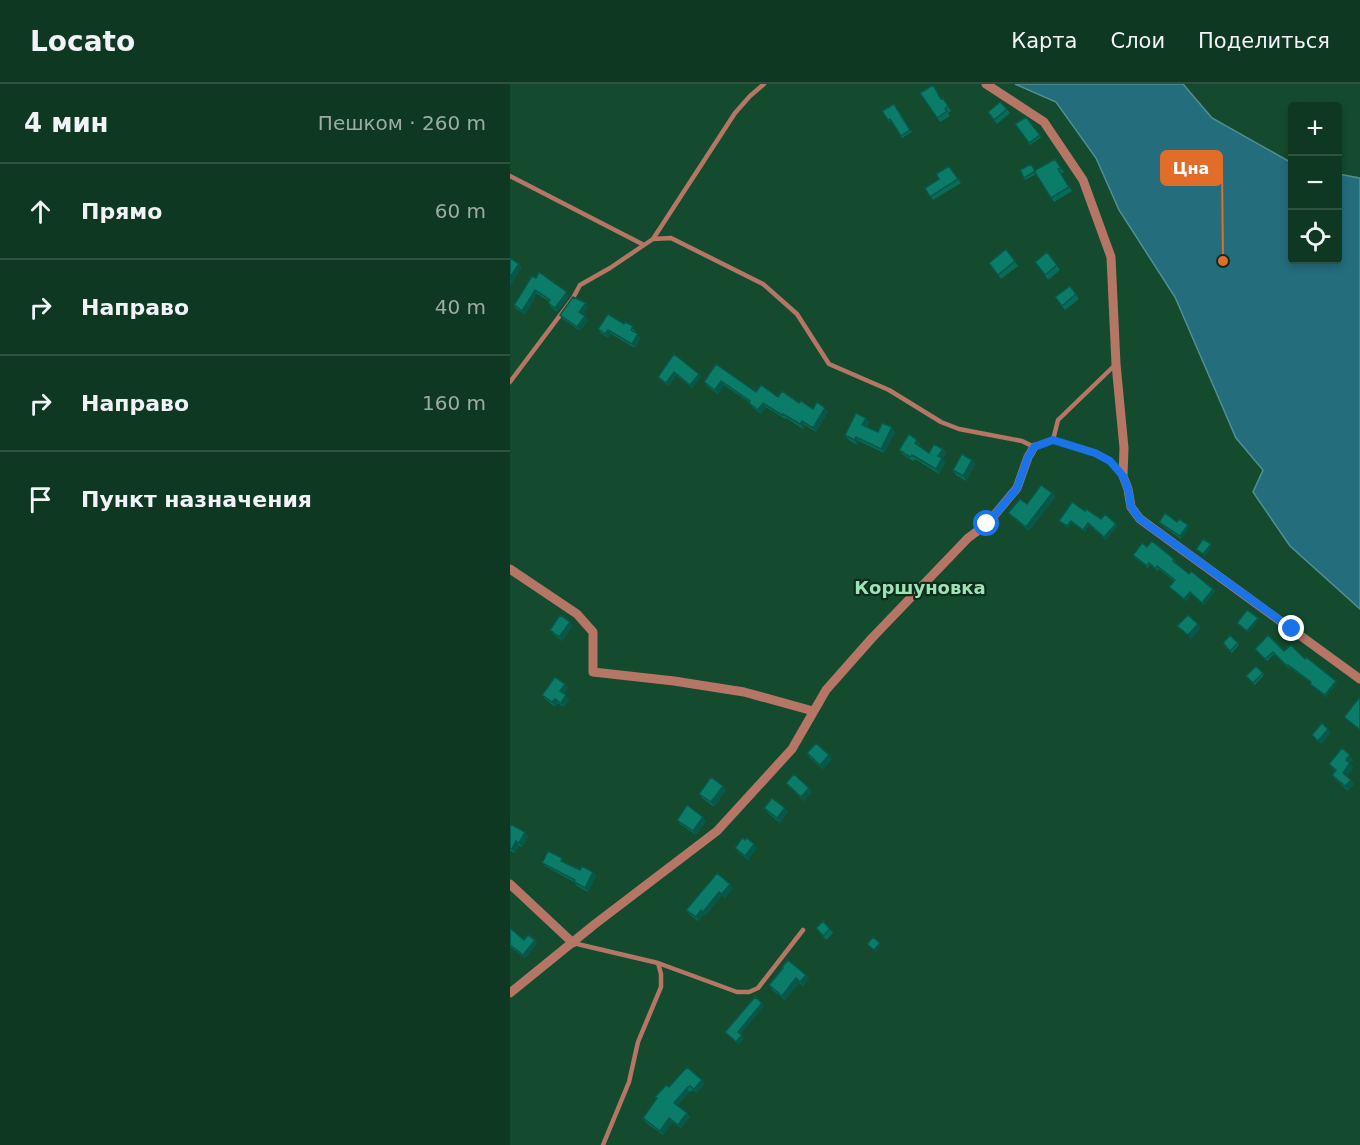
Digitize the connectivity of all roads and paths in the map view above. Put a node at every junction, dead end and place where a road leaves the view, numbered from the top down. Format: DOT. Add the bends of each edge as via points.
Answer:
graph roads {
  1 [pos="764,84"];
  2 [pos="986,84"];
  3 [pos="510,176"];
  4 [pos="653,239"];
  5 [pos="644,245"];
  6 [pos="1116,364"];
  7 [pos="510,382"];
  8 [pos="1053,440"];
  9 [pos="1034,447"];
  10 [pos="1123,476"];
  11 [pos="510,569"];
  12 [pos="1360,679"];
  13 [pos="813,711"];
  14 [pos="510,884"];
  15 [pos="803,930"];
  16 [pos="573,943"];
  17 [pos="658,963"];
  18 [pos="510,993"];
  19 [pos="603,1145"];
  1 -- 4 [label="lane" via="735,113"];
  2 -- 6 [label="street" via="1044,122 1083,180 1111,257"];
  3 -- 5 [label="lane"];
  4 -- 5 [label="lane"];
  4 -- 9 [label="lane" via="670,238 763,284 797,314 829,364 889,390 941,422"];
  5 -- 7 [label="lane" via="580,285"];
  6 -- 8 [label="lane" via="1058,420"];
  6 -- 10 [label="street"];
  8 -- 9 [label="lane"];
  8 -- 10 [label="lane" via="1095,453 1110,461"];
  9 -- 13 [label="street" via="1017,488 987,524 968,538 872,638 826,690"];
  10 -- 12 [label="street" via="1131,507 1140,519"];
  11 -- 13 [label="street" via="577,614 593,632 593,672 744,693"];
  13 -- 16 [label="street" via="792,749 717,831"];
  14 -- 16 [label="street"];
  15 -- 17 [label="lane" via="758,988 749,992 736,992"];
  16 -- 17 [label="lane"];
  16 -- 18 [label="street"];
  17 -- 19 [label="lane" via="661,987"];
}
